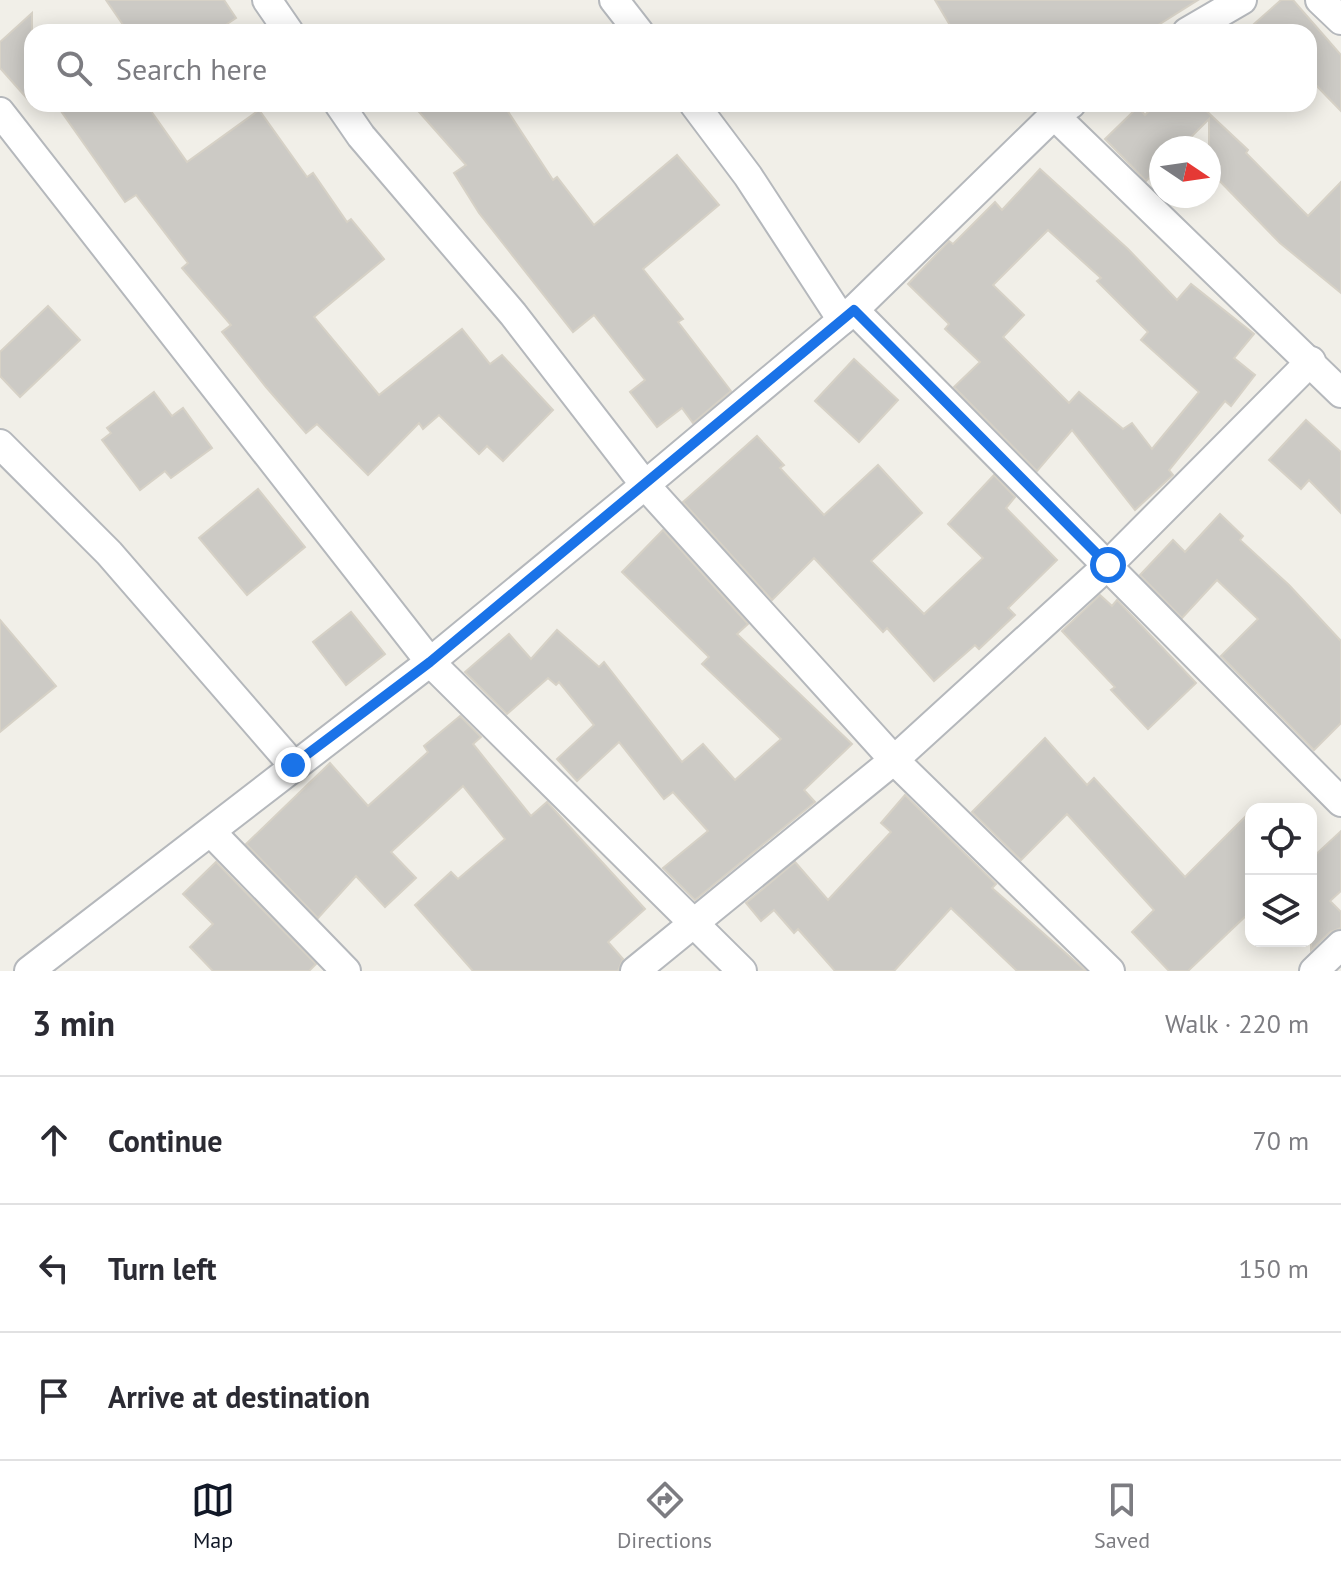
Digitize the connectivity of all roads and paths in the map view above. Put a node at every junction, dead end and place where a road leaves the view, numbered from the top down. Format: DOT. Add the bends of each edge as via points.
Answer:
graph roads {
  1 [pos="267,0"];
  2 [pos="614,0"];
  3 [pos="1242,0"];
  4 [pos="1320,0"];
  5 [pos="1341,20"];
  6 [pos="284,24"];
  7 [pos="633,24"];
  8 [pos="1201,24"];
  9 [pos="0,112"];
  10 [pos="344,112"];
  11 [pos="700,112"];
  12 [pos="1059,112"];
  13 [pos="1065,112"];
  14 [pos="848,315"];
  15 [pos="1311,361"];
  16 [pos="1341,393"];
  17 [pos="0,444"];
  18 [pos="645,485"];
  19 [pos="1108,565"];
  20 [pos="430,662"];
  21 [pos="894,760"];
  22 [pos="293,765"];
  23 [pos="1341,802"];
  24 [pos="211,832"];
  25 [pos="694,924"];
  26 [pos="29,971"];
  27 [pos="346,971"];
  28 [pos="635,971"];
  29 [pos="742,971"];
  30 [pos="1110,971"];
  1 -- 6 [label="street"];
  2 -- 7 [label="street"];
  3 -- 8 [label="street"];
  4 -- 5 [label="street"];
  9 -- 20 [label="street"];
  10 -- 18 [label="street" via="513,314"];
  11 -- 14 [label="street"];
  12 -- 14 [label="street"];
  13 -- 15 [label="street"];
  14 -- 18 [label="street"];
  14 -- 19 [label="street"];
  15 -- 16 [label="street"];
  15 -- 19 [label="street"];
  17 -- 22 [label="street" via="109,553"];
  18 -- 20 [label="street"];
  18 -- 21 [label="street"];
  19 -- 21 [label="street"];
  19 -- 23 [label="street"];
  20 -- 22 [label="street"];
  20 -- 25 [label="street"];
  21 -- 25 [label="street"];
  21 -- 30 [label="street"];
  22 -- 24 [label="street"];
  24 -- 26 [label="street"];
  24 -- 27 [label="street"];
  25 -- 28 [label="street"];
  25 -- 29 [label="street"];
}
